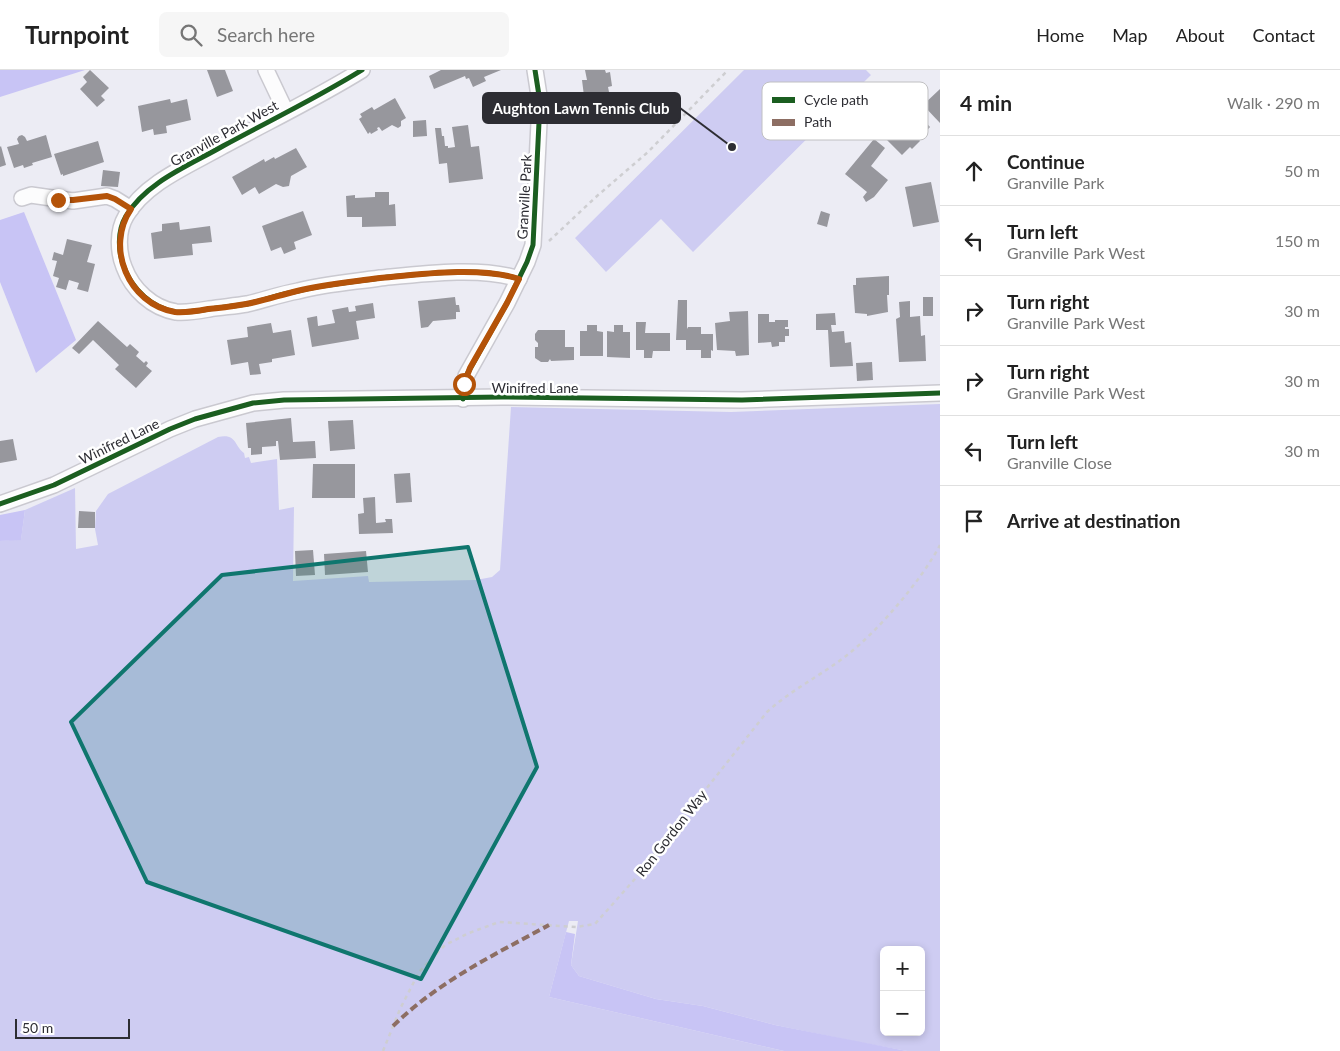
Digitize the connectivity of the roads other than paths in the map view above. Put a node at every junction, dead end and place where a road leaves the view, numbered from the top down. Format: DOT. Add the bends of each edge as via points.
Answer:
graph roads {
  1 [pos="266,70"];
  2 [pos="362,70"];
  3 [pos="536,70"];
  4 [pos="286,112"];
  5 [pos="22,198"];
  6 [pos="131,209"];
  7 [pos="519,279"];
  8 [pos="940,393"];
  9 [pos="463,399"];
  10 [pos="0,504"];
  1 -- 4 [label="street"];
  2 -- 4 [label="street, Granville Park West"];
  3 -- 7 [label="street, Granville Park" via="540,102 533,245"];
  4 -- 6 [label="street, Granville Park West" via="171,175"];
  5 -- 6 [label="street" via="31,195 73,200 107,196"];
  6 -- 7 [label="street, Granville Park West" via="120,230 119,246 127,276 152,303 174,312 246,304 329,285 402,276 492,273"];
  7 -- 9 [label="street, Granville Park" via="466,376"];
  8 -- 9 [label="street, Winifred Lane" via="742,400"];
  9 -- 10 [label="street, Winifred Lane" via="253,403 195,419 54,484"];
}
